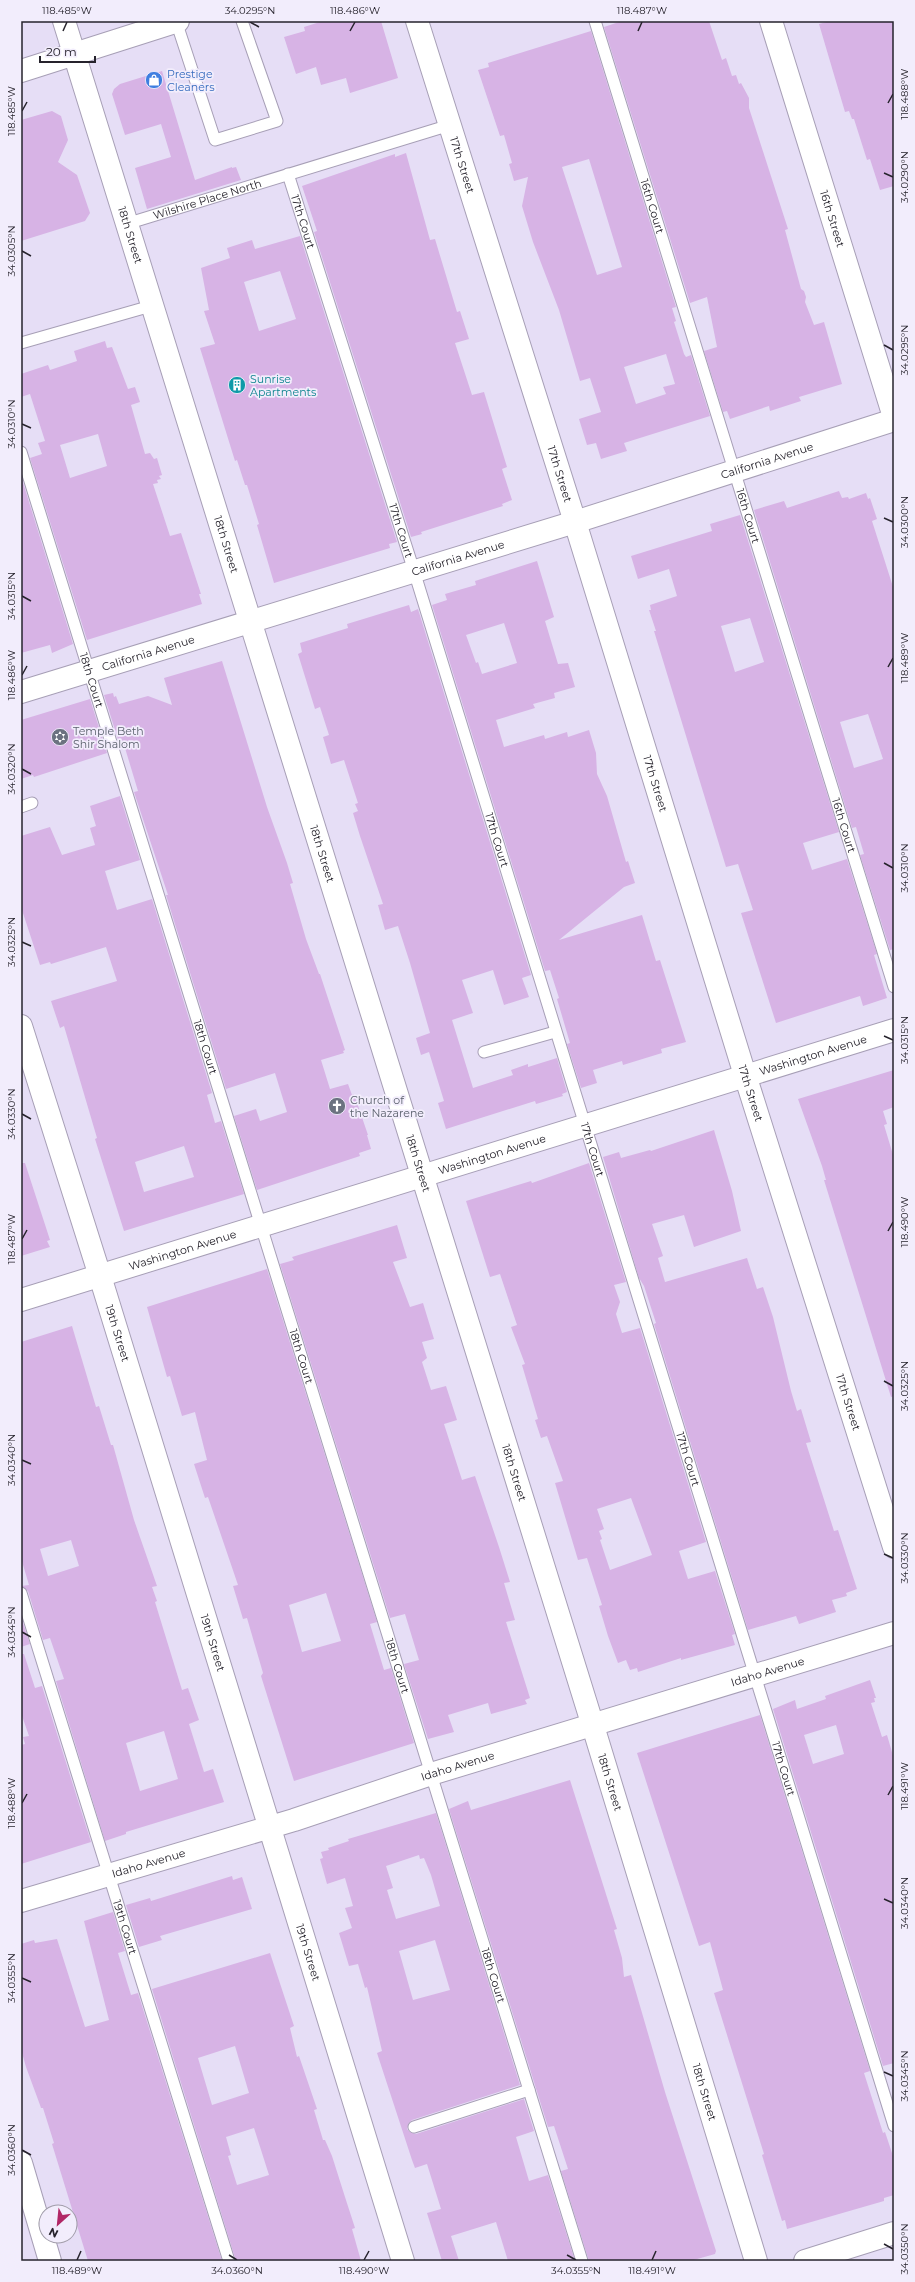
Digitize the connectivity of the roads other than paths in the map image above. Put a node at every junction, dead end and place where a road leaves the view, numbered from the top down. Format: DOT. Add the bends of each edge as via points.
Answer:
graph roads {
  1 [pos="64,21"];
  2 [pos="177,21"];
  3 [pos="242,21"];
  4 [pos="416,21"];
  5 [pos="595,21"];
  6 [pos="771,21"];
  7 [pos="74,55"];
  8 [pos="21,71"];
  9 [pos="450,125"];
  10 [pos="288,174"];
  11 [pos="126,224"];
  12 [pos="151,306"];
  13 [pos="21,343"];
  14 [pos="894,417"];
  15 [pos="894,420"];
  16 [pos="21,452"];
  17 [pos="734,470"];
  18 [pos="575,522"];
  19 [pos="414,571"];
  20 [pos="251,621"];
  21 [pos="89,671"];
  22 [pos="21,692"];
  23 [pos="32,803"];
  24 [pos="21,807"];
  25 [pos="894,987"];
  26 [pos="21,1026"];
  27 [pos="894,1030"];
  28 [pos="555,1032"];
  29 [pos="484,1052"];
  30 [pos="745,1075"];
  31 [pos="584,1126"];
  32 [pos="421,1176"];
  33 [pos="260,1226"];
  34 [pos="100,1276"];
  35 [pos="21,1300"];
  36 [pos="894,1547"];
  37 [pos="21,1593"];
  38 [pos="894,1633"];
  39 [pos="755,1676"];
  40 [pos="593,1726"];
  41 [pos="431,1774"];
  42 [pos="270,1827"];
  43 [pos="109,1874"];
  44 [pos="21,1902"];
  45 [pos="529,2090"];
  46 [pos="889,2094"];
  47 [pos="894,2126"];
  48 [pos="414,2127"];
  49 [pos="21,2163"];
  50 [pos="894,2233"];
  51 [pos="50,2261"];
  52 [pos="229,2261"];
  53 [pos="403,2261"];
  54 [pos="582,2261"];
  55 [pos="756,2261"];
  56 [pos="805,2261"];
  1 -- 7 [label="street, 18th Street"];
  2 -- 3 [label="lane" via="215,140 277,121"];
  2 -- 7 [label="street"];
  4 -- 9 [label="street, 17th Street"];
  5 -- 17 [label="lane, 16th Court"];
  6 -- 14 [label="street, 16th Street"];
  7 -- 8 [label="street"];
  7 -- 11 [label="street, 18th Street"];
  9 -- 10 [label="lane, Wilshire Place North"];
  9 -- 18 [label="street, 17th Street"];
  10 -- 11 [label="lane, Wilshire Place North"];
  10 -- 19 [label="lane, 17th Court"];
  11 -- 12 [label="street, 18th Street"];
  12 -- 13 [label="lane"];
  12 -- 20 [label="street, 18th Street"];
  15 -- 17 [label="street, California Avenue"];
  16 -- 21 [label="lane, 18th Court"];
  17 -- 18 [label="street, California Avenue"];
  17 -- 25 [label="lane, 16th Court"];
  18 -- 19 [label="street, California Avenue"];
  18 -- 30 [label="street, 17th Street"];
  19 -- 20 [label="street, California Avenue"];
  19 -- 28 [label="lane, 17th Court"];
  20 -- 21 [label="street, California Avenue"];
  20 -- 32 [label="street, 18th Street"];
  21 -- 22 [label="street, California Avenue"];
  21 -- 33 [label="lane, 18th Court"];
  23 -- 24 [label="lane"];
  26 -- 34 [label="street, 19th Street"];
  27 -- 30 [label="street, Washington Avenue"];
  28 -- 29 [label="lane"];
  28 -- 31 [label="lane, 17th Court"];
  30 -- 31 [label="street, Washington Avenue"];
  30 -- 36 [label="street, 17th Street"];
  31 -- 32 [label="street, Washington Avenue"];
  31 -- 39 [label="lane, 17th Court"];
  32 -- 33 [label="street, Washington Avenue"];
  32 -- 40 [label="street, 18th Street"];
  33 -- 34 [label="street, Washington Avenue"];
  33 -- 41 [label="lane, 18th Court"];
  34 -- 35 [label="street, Washington Avenue"];
  34 -- 42 [label="street, 19th Street"];
  37 -- 43 [label="lane, 19th Court"];
  38 -- 39 [label="street, Idaho Avenue"];
  39 -- 40 [label="street, Idaho Avenue"];
  39 -- 46 [label="lane, 17th Court"];
  40 -- 41 [label="street, Idaho Avenue"];
  40 -- 55 [label="street, 18th Street"];
  41 -- 42 [label="street, Idaho Avenue"];
  41 -- 45 [label="lane, 18th Court"];
  42 -- 43 [label="street, Idaho Avenue"];
  42 -- 53 [label="street, 19th Street"];
  43 -- 44 [label="street, Idaho Avenue"];
  43 -- 52 [label="lane, 19th Court"];
  45 -- 48 [label="lane"];
  45 -- 54 [label="lane, 18th Court"];
  46 -- 47 [label="lane, 17th Court"];
  49 -- 51 [label="street"];
  50 -- 56 [label="street"];
}
